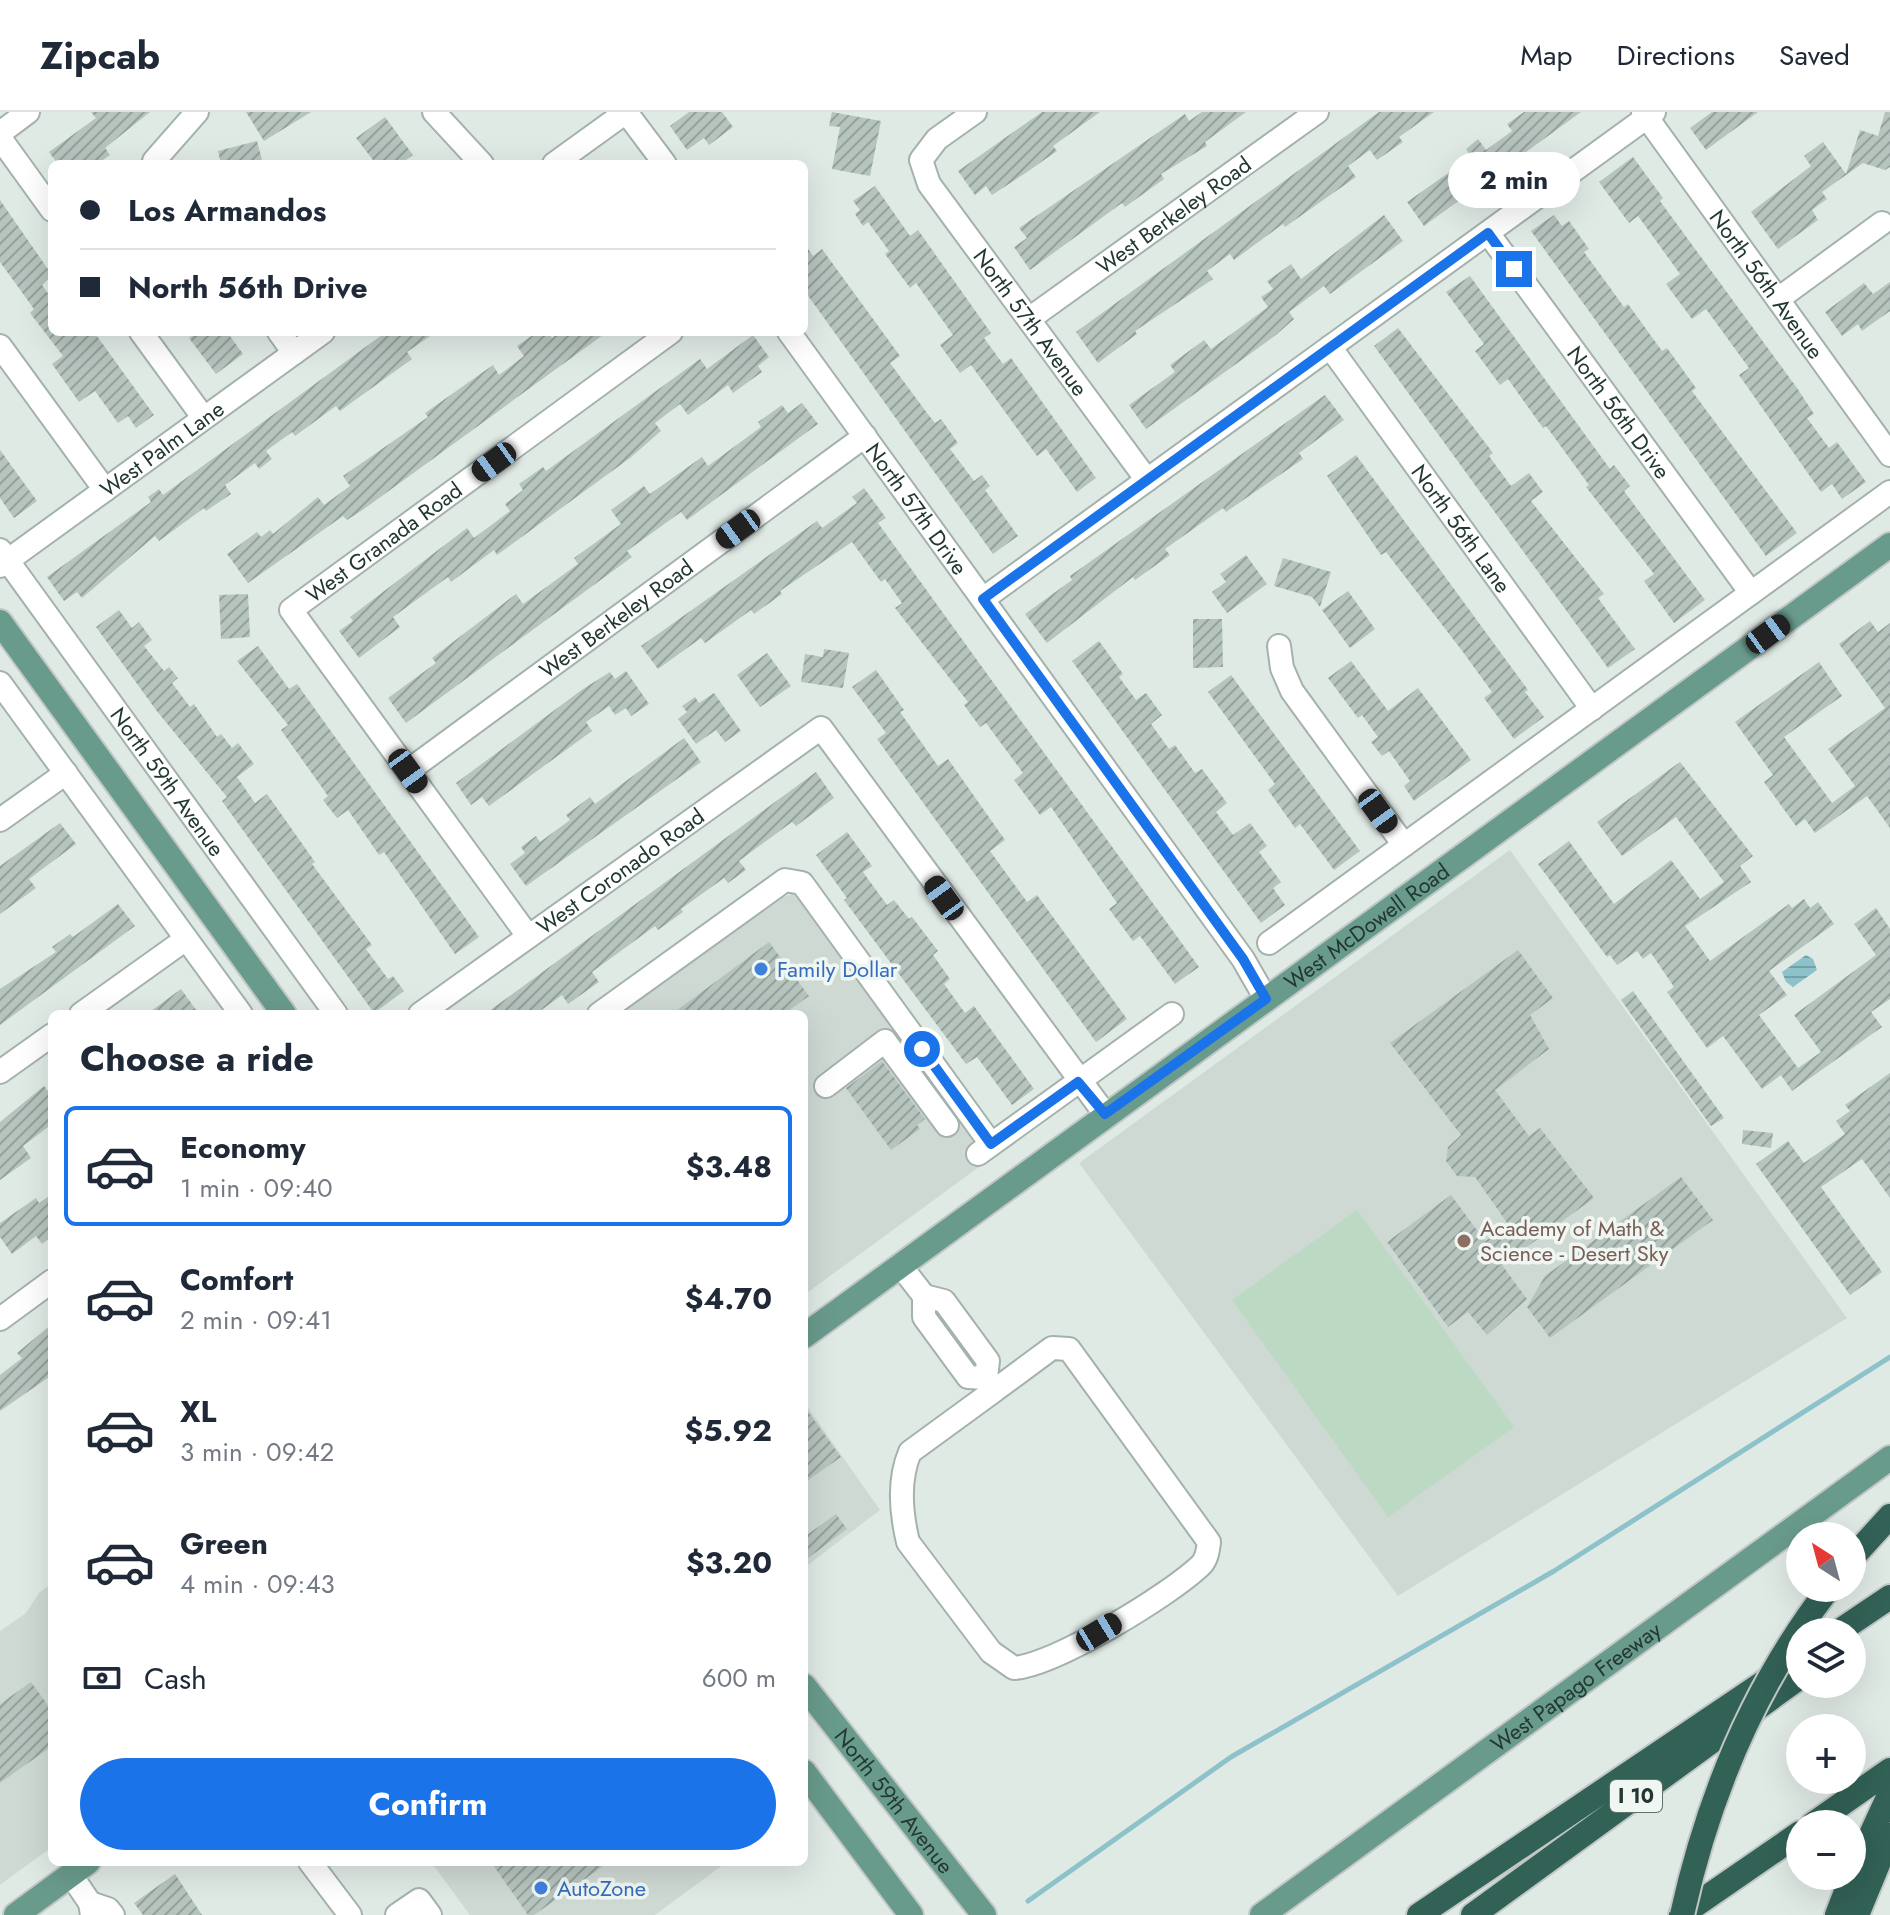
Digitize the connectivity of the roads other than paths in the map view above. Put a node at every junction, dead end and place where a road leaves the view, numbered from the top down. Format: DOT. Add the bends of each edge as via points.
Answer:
graph roads {
  1 [pos="28,112"];
  2 [pos="197,112"];
  3 [pos="434,112"];
  4 [pos="626,112"];
  5 [pos="975,112"];
  6 [pos="1317,112"];
  7 [pos="1648,114"];
  8 [pos="0,136"];
  9 [pos="155,160"];
  10 [pos="478,160"];
  11 [pos="560,160"];
  12 [pos="662,160"];
  13 [pos="48,204"];
  14 [pos="1882,223"];
  15 [pos="1488,233"];
  16 [pos="1778,299"];
  17 [pos="1029,319"];
  18 [pos="144,336"];
  19 [pos="282,336"];
  20 [pos="317,336"];
  21 [pos="666,336"];
  22 [pos="792,336"];
  23 [pos="0,346"];
  24 [pos="1330,347"];
  25 [pos="294,353"];
  26 [pos="203,417"];
  27 [pos="865,436"];
  28 [pos="1890,455"];
  29 [pos="1147,480"];
  30 [pos="105,490"];
  31 [pos="1890,492"];
  32 [pos="1890,545"];
  33 [pos="3,559"];
  34 [pos="1751,593"];
  35 [pos="983,599"];
  36 [pos="0,622"];
  37 [pos="1279,646"];
  38 [pos="0,683"];
  39 [pos="1592,709"];
  40 [pos="408,771"];
  41 [pos="66,773"];
  42 [pos="0,820"];
  43 [pos="1404,845"];
  44 [pos="528,936"];
  45 [pos="186,939"];
  46 [pos="1269,943"];
  47 [pos="1266,999"];
  48 [pos="87,1010"];
  49 [pos="238,1010"];
  50 [pos="281,1010"];
  51 [pos="333,1010"];
  52 [pos="426,1010"];
  53 [pos="605,1010"];
  54 [pos="1172,1014"];
  55 [pos="48,1038"];
  56 [pos="0,1072"];
  57 [pos="1078,1082"];
  58 [pos="826,1086"];
  59 [pos="1105,1114"];
  60 [pos="947,1125"];
  61 [pos="900,1265"];
  62 [pos="48,1284"];
  63 [pos="0,1319"];
  64 [pos="808,1333"];
  65 [pos="990,1384"];
  66 [pos="1890,1458"];
  67 [pos="1890,1516"];
  68 [pos="1866,1543"];
  69 [pos="1890,1597"];
  70 [pos="1820,1602"];
  71 [pos="1890,1612"];
  72 [pos="1859,1618"];
  73 [pos="1866,1629"];
  74 [pos="1786,1667"];
  75 [pos="1786,1687"];
  76 [pos="808,1691"];
  77 [pos="1890,1770"];
  78 [pos="808,1777"];
  79 [pos="1890,1793"];
  80 [pos="1833,1810"];
  81 [pos="1890,1835"];
  82 [pos="1786,1843"];
  83 [pos="1866,1845"];
  84 [pos="313,1866"];
  85 [pos="80,1869"];
  86 [pos="1847,1890"];
  87 [pos="91,1909"];
  88 [pos="16,1915"];
  89 [pos="113,1915"];
  90 [pos="350,1915"];
  91 [pos="397,1915"];
  92 [pos="430,1915"];
  93 [pos="911,1915"];
  94 [pos="984,1915"];
  95 [pos="1262,1915"];
  96 [pos="1419,1915"];
  97 [pos="1473,1915"];
  98 [pos="1682,1915"];
  99 [pos="1837,1915"];
  100 [pos="1857,1915"];
  1 -- 8 [label="street"];
  2 -- 9 [label="street"];
  3 -- 10 [label="street"];
  4 -- 11 [label="street"];
  4 -- 12 [label="street"];
  5 -- 17 [label="street, North 57th Avenue" via="937,139 921,160 929,184"];
  6 -- 17 [label="street, West Berkeley Road"];
  7 -- 15 [label="street"];
  7 -- 16 [label="street, North 56th Avenue"];
  8 -- 13 [label="street"];
  14 -- 16 [label="street"];
  15 -- 24 [label="street"];
  15 -- 34 [label="street, North 56th Drive"];
  16 -- 28 [label="street, North 56th Avenue"];
  17 -- 29 [label="street, North 57th Avenue"];
  18 -- 26 [label="street"];
  19 -- 25 [label="street"];
  20 -- 25 [label="street, West Palm Lane"];
  21 -- 40 [label="street, West Granada Road" via="291,610"];
  22 -- 27 [label="street, North 57th Drive"];
  23 -- 30 [label="street"];
  24 -- 29 [label="street"];
  24 -- 39 [label="street, North 56th Lane"];
  25 -- 26 [label="street, West Palm Lane"];
  26 -- 30 [label="street, West Palm Lane"];
  27 -- 35 [label="street, North 57th Drive"];
  27 -- 40 [label="street, West Berkeley Road"];
  29 -- 35 [label="street"];
  30 -- 33 [label="street, West Palm Lane"];
  31 -- 34 [label="street, West McDowell Road"];
  32 -- 47 [label="main road, West McDowell Road"];
  33 -- 51 [label="street, North 59th Avenue"];
  34 -- 39 [label="street, West McDowell Road"];
  35 -- 47 [label="street, North 57th Drive" via="1235,947"];
  36 -- 50 [label="main road, North 59th Avenue"];
  37 -- 43 [label="street" via="1292,691"];
  38 -- 41 [label="street"];
  39 -- 43 [label="street, West McDowell Road"];
  40 -- 44 [label="street"];
  41 -- 42 [label="street"];
  41 -- 45 [label="street"];
  43 -- 46 [label="street, West McDowell Road"];
  44 -- 52 [label="street, West Coronado Road"];
  44 -- 57 [label="street, West Coronado Road" via="821,728"];
  45 -- 48 [label="street"];
  45 -- 49 [label="street"];
  47 -- 59 [label="main road, West McDowell Road"];
  53 -- 57 [label="street" via="785,880 802,883 984,1149"];
  54 -- 57 [label="street"];
  55 -- 56 [label="street"];
  57 -- 59 [label="street"];
  58 -- 60 [label="street" via="885,1041"];
  59 -- 61 [label="main road, West McDowell Road"];
  61 -- 64 [label="main road, West McDowell Road"];
  61 -- 65 [label="street" via="924,1296 924,1317 968,1377"];
  62 -- 63 [label="street"];
  65 -- 65 [label="street" via="1052,1348 1069,1349 1209,1542 1204,1563 1165,1592 1034,1667 1014,1668 991,1652 908,1542 904,1526 903,1467 910,1452"];
  66 -- 95 [label="main road, West Papago Freeway"];
  67 -- 68 [label="highway"];
  69 -- 72 [label="highway"];
  70 -- 98 [label="highway, bridge" via="1769,1677 1717,1790"];
  71 -- 73 [label="highway"];
  74 -- 96 [label="highway"];
  75 -- 97 [label="highway, I 10"];
  76 -- 94 [label="main road, North 59th Avenue"];
  77 -- 80 [label="highway"];
  78 -- 93 [label="main road"];
  79 -- 83 [label="highway"];
  81 -- 100 [label="highway"];
  82 -- 98 [label="highway"];
  84 -- 90 [label="street"];
  85 -- 87 [label="street"];
  85 -- 88 [label="main road"];
  86 -- 99 [label="highway"];
  87 -- 89 [label="street" via="108,1909"];
  91 -- 92 [label="street" via="419,1900"];
}
